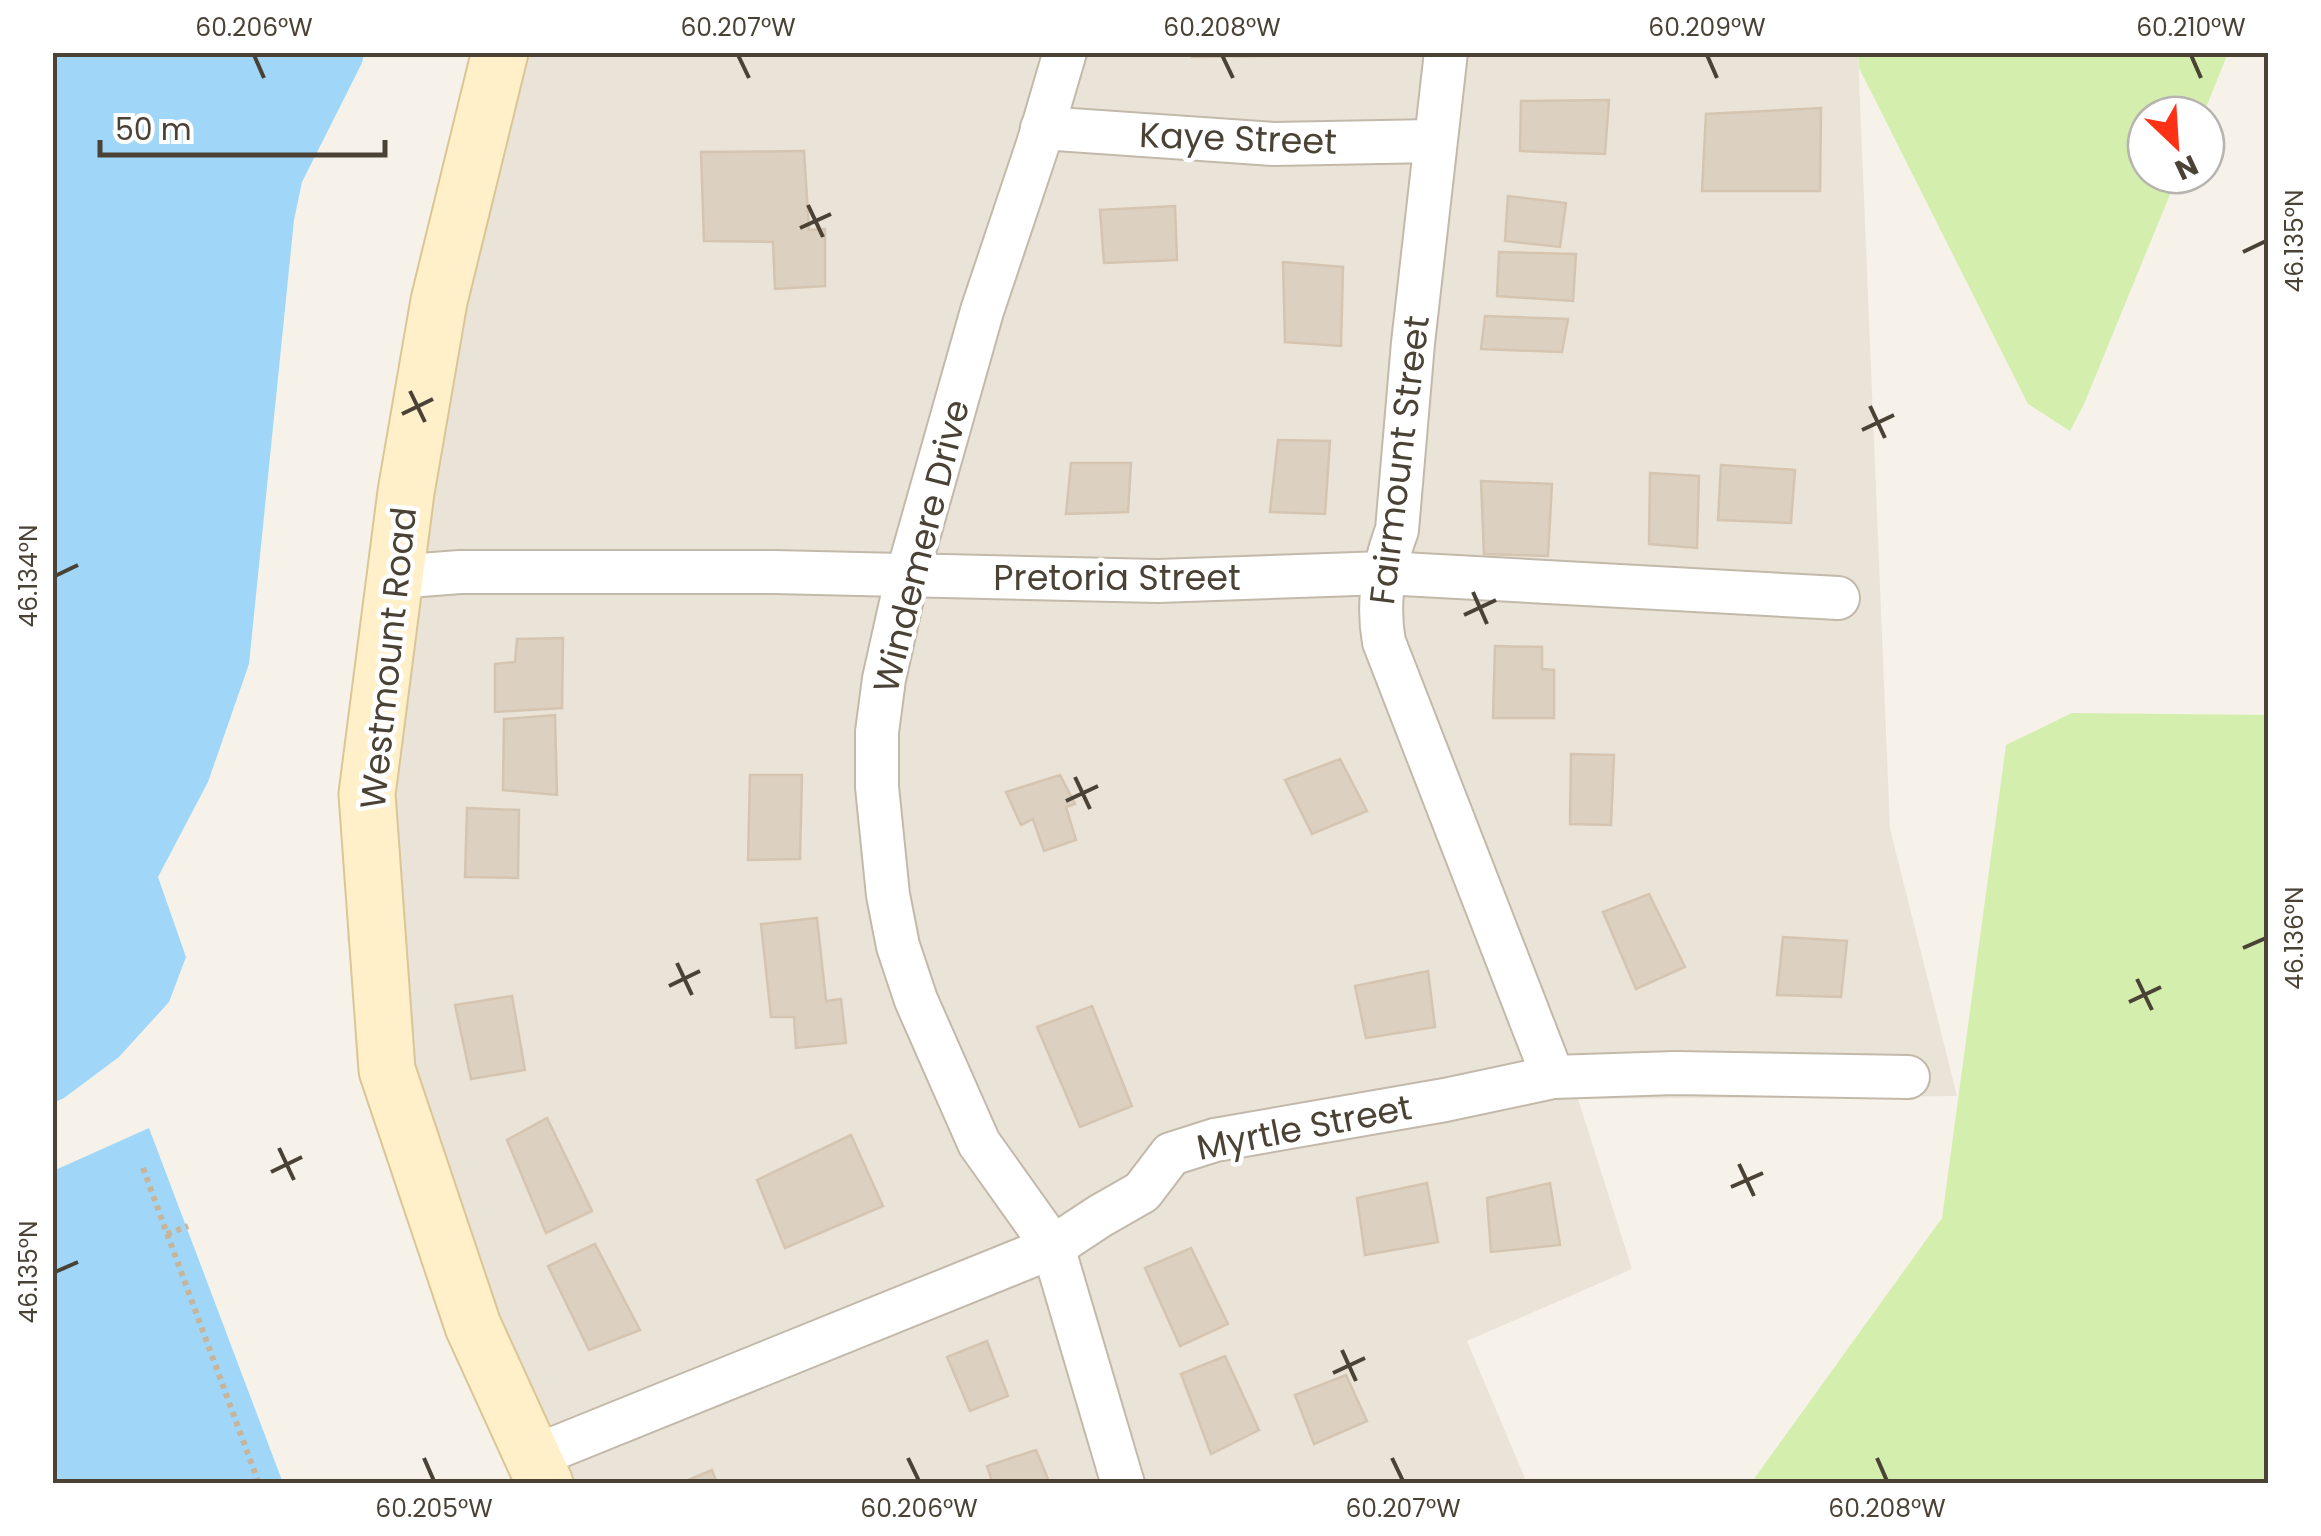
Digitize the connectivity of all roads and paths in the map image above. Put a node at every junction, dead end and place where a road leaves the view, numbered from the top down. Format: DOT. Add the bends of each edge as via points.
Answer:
graph roads {
  1 [pos="500,52"];
  2 [pos="1065,52"];
  3 [pos="1446,52"];
  4 [pos="1042,128"];
  5 [pos="1434,141"];
  6 [pos="1384,573"];
  7 [pos="907,576"];
  8 [pos="395,577"];
  9 [pos="1838,598"];
  10 [pos="1553,1076"];
  11 [pos="1908,1077"];
  12 [pos="143,1168"];
  13 [pos="188,1226"];
  14 [pos="168,1234"];
  15 [pos="1053,1247"];
  16 [pos="539,1470"];
  17 [pos="259,1484"];
  18 [pos="1124,1484"];
  1 -- 8 [label="main road, Westmount Road" via="439,301"];
  2 -- 4 [label="street, Windemere Drive"];
  3 -- 5 [label="street, Fairmount Street"];
  4 -- 5 [label="street, Kaye Street" via="1274,144"];
  4 -- 7 [label="street, Windemere Drive"];
  5 -- 6 [label="street, Fairmount Street" via="1396,530"];
  6 -- 7 [label="street, Pretoria Street" via="1158,581"];
  6 -- 9 [label="street, Pretoria Street"];
  6 -- 10 [label="street, Fairmount Street" via="1384,642"];
  7 -- 8 [label="street, Pretoria Street"];
  7 -- 15 [label="street, Windemere Drive" via="877,732 876,788 898,946 980,1143"];
  8 -- 16 [label="main road, Westmount Road" via="367,794 387,1070 473,1326"];
  10 -- 11 [label="street, Myrtle Street"];
  10 -- 15 [label="street, Myrtle Street" via="1214,1140 1171,1154 1142,1192"];
  12 -- 14 [label="path"];
  13 -- 14 [label="path"];
  14 -- 17 [label="path"];
  15 -- 16 [label="street, Myrtle Street"];
  15 -- 18 [label="street, Windemere Drive"];
}
